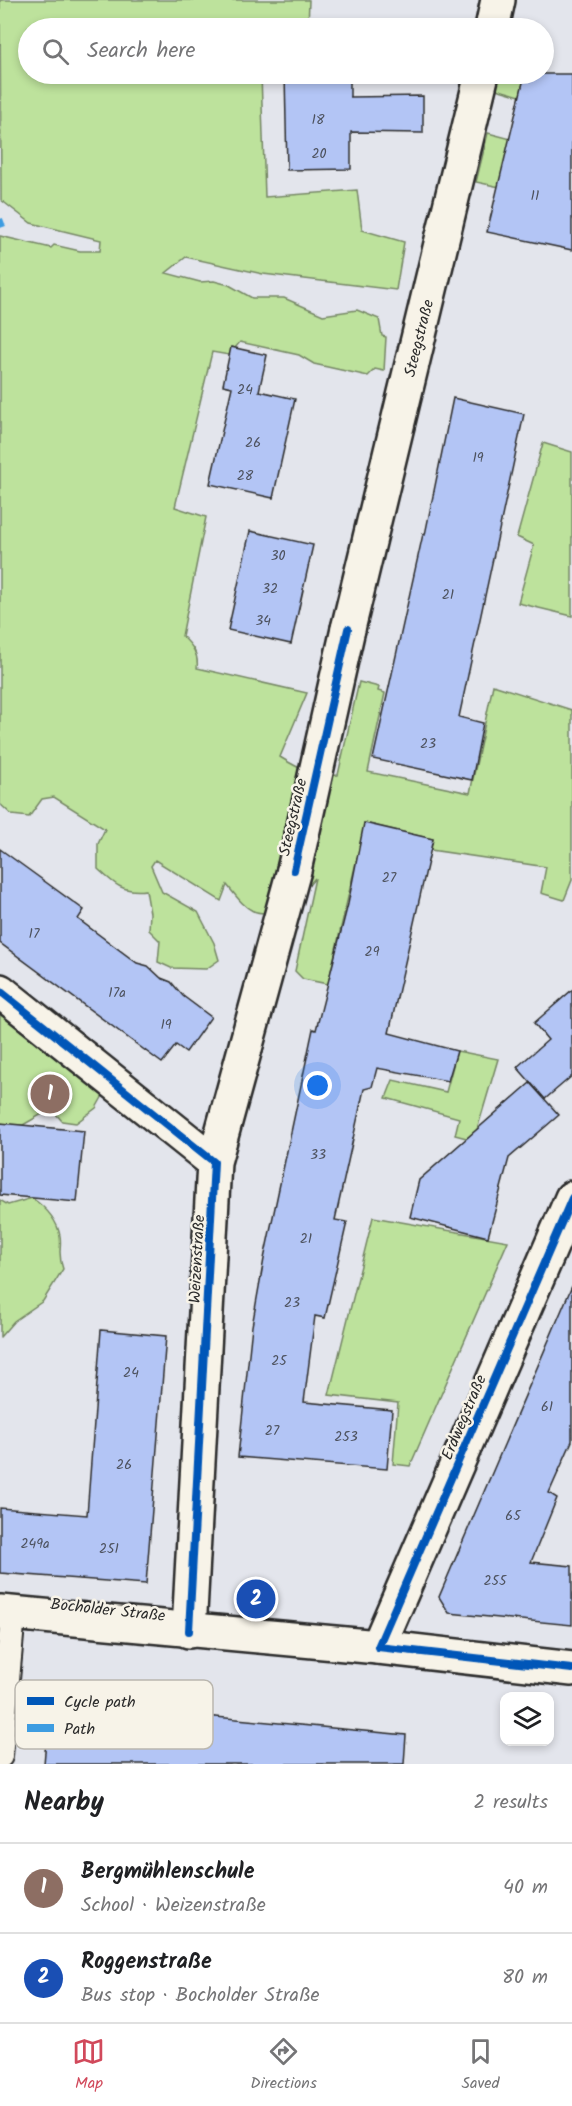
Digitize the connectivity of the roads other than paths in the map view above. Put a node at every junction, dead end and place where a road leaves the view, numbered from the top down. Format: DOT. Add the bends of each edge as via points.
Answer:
graph roads {
  1 [pos="498,0"];
  2 [pos="494,18"];
  3 [pos="480,84"];
  4 [pos="0,991"];
  5 [pos="214,1162"];
  6 [pos="572,1198"];
  7 [pos="7,1613"];
  8 [pos="189,1631"];
  9 [pos="378,1647"];
  10 [pos="572,1668"];
  11 [pos="0,1756"];
  1 -- 2 [label="street"];
  3 -- 5 [label="street, Steegstraße" via="294,870"];
  4 -- 5 [label="street"];
  5 -- 8 [label="street, Weizenstraße"];
  6 -- 9 [label="street, Erdwegstraße"];
  7 -- 8 [label="street, Bocholder Straße"];
  7 -- 11 [label="lane"];
  8 -- 9 [label="street, Bocholder Straße"];
  9 -- 10 [label="street, Bocholder Straße"];
}
